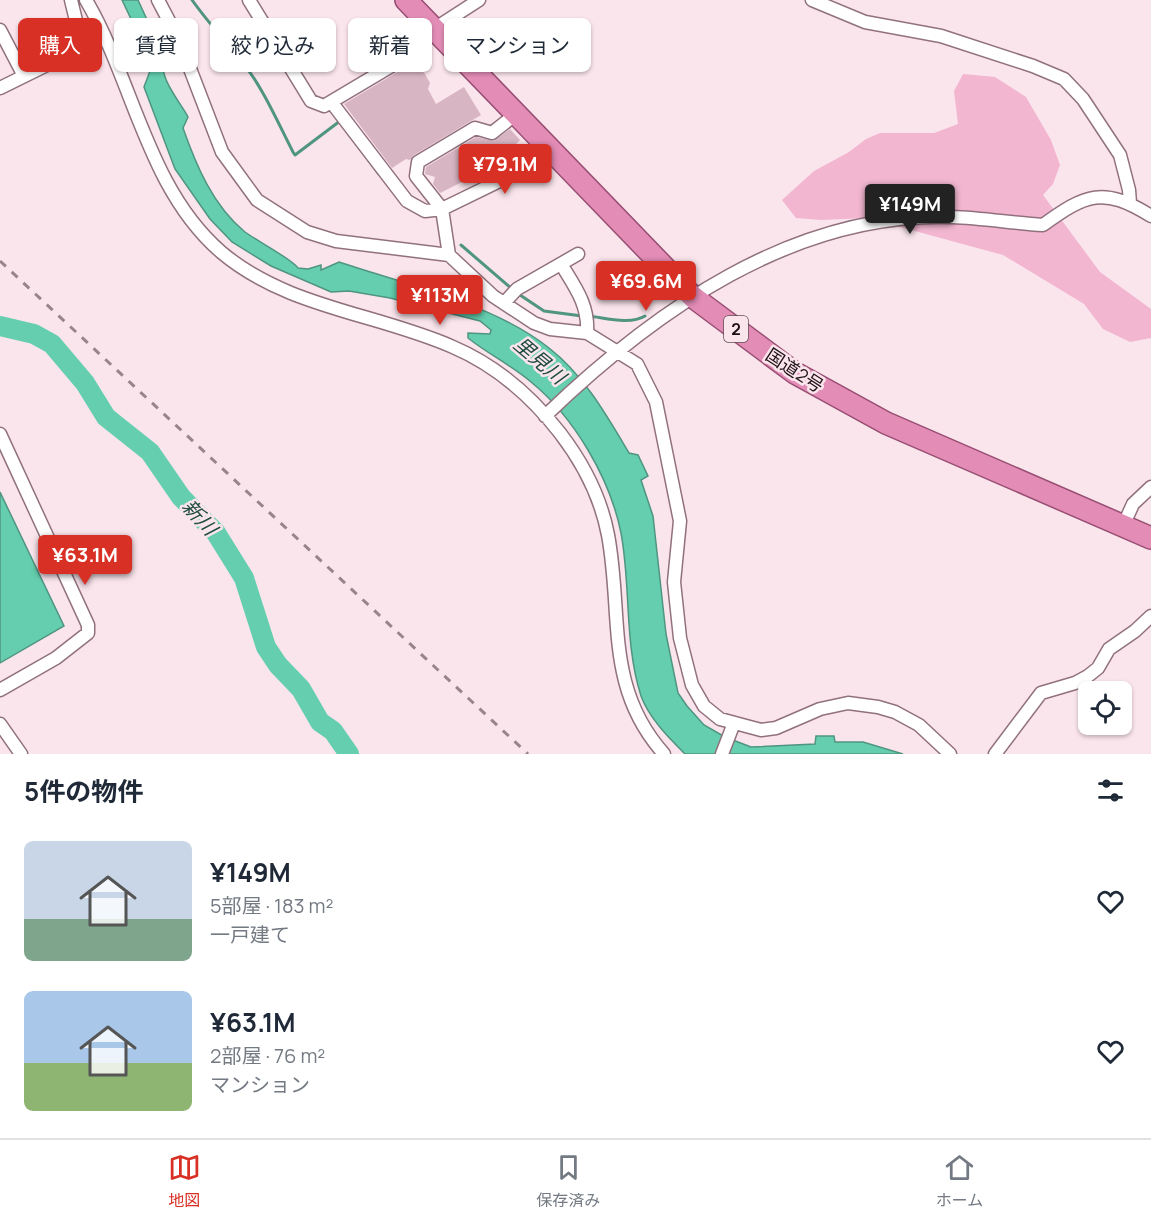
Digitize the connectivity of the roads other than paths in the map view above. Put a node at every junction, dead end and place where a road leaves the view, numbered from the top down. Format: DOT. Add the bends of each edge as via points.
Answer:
graph roads {
  1 [pos="71,0"];
  2 [pos="86,0"];
  3 [pos="158,0"];
  4 [pos="249,0"];
  5 [pos="406,0"];
  6 [pos="479,0"];
  7 [pos="812,0"];
  8 [pos="434,29"];
  9 [pos="0,30"];
  10 [pos="24,76"];
  11 [pos="0,88"];
  12 [pos="332,103"];
  13 [pos="516,114"];
  14 [pos="557,156"];
  15 [pos="1130,203"];
  16 [pos="442,209"];
  17 [pos="1151,216"];
  18 [pos="578,254"];
  19 [pos="449,255"];
  20 [pos="561,264"];
  21 [pos="511,295"];
  22 [pos="693,297"];
  23 [pos="587,333"];
  24 [pos="613,355"];
  25 [pos="546,415"];
  26 [pos="0,434"];
  27 [pos="1151,487"];
  28 [pos="1122,526"];
  29 [pos="1151,538"];
  30 [pos="1151,616"];
  31 [pos="0,690"];
  32 [pos="0,724"];
  33 [pos="733,727"];
  34 [pos="21,754"];
  35 [pos="664,754"];
  36 [pos="722,754"];
  37 [pos="950,754"];
  38 [pos="995,754"];
  1 -- 10 [label="street" via="82,45"];
  2 -- 25 [label="street" via="107,40 167,183 192,221 222,252 289,293 454,347 513,384"];
  3 -- 19 [label="street" via="179,40 222,152 257,200 307,232 336,241"];
  4 -- 12 [label="street" via="311,100 324,106"];
  5 -- 8 [label="highway, 国道2号 / 2"];
  6 -- 8 [label="street"];
  7 -- 15 [label="street" via="865,22 942,36 1064,79 1101,123 1120,156"];
  8 -- 12 [label="street" via="408,56"];
  8 -- 13 [label="highway, 国道2号 / 2"];
  9 -- 10 [label="street"];
  10 -- 11 [label="street"];
  12 -- 16 [label="street" via="407,201 424,211"];
  13 -- 14 [label="highway, 国道2号 / 2"];
  13 -- 16 [label="street" via="492,133 475,128 418,162 416,176"];
  14 -- 16 [label="street"];
  14 -- 22 [label="highway, 国道2号 / 2"];
  15 -- 17 [label="street"];
  15 -- 22 [label="street" via="1094,196 1043,225 950,217 892,222 812,237 750,263"];
  16 -- 19 [label="street"];
  18 -- 20 [label="street"];
  19 -- 21 [label="street"];
  20 -- 21 [label="street"];
  20 -- 23 [label="street" via="588,316"];
  21 -- 23 [label="street" via="534,323"];
  22 -- 24 [label="street"];
  22 -- 28 [label="highway, 国道2号 / 2" via="795,373 886,423"];
  23 -- 24 [label="street"];
  24 -- 25 [label="street"];
  24 -- 33 [label="street" via="637,364 656,402 680,521 674,582 680,638 692,685 704,706"];
  25 -- 35 [label="street" via="583,468 601,510 611,560 621,673 633,709"];
  26 -- 31 [label="street" via="88,625 88,633 56,658"];
  27 -- 28 [label="street" via="1132,504"];
  28 -- 29 [label="highway, 国道2号 / 2"];
  30 -- 38 [label="street" via="1109,649 1088,676 1041,693"];
  32 -- 34 [label="street"];
  33 -- 36 [label="street"];
  33 -- 37 [label="street" via="776,728 820,709 848,703 895,712 919,725"];
}
